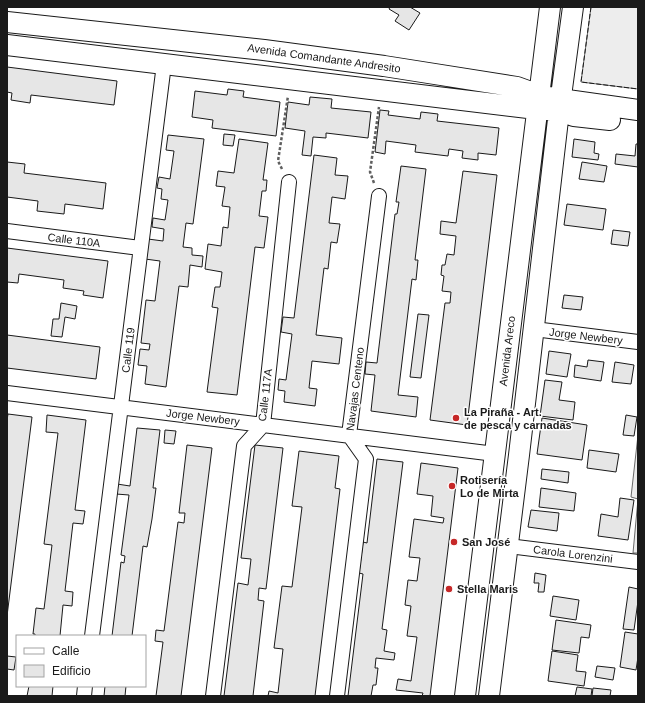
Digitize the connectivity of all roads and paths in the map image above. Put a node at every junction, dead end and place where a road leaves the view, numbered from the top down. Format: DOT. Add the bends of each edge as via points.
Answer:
graph roads {
  1 [pos="550,7"];
  2 [pos="573,7"];
  3 [pos="7,22"];
  4 [pos="7,45"];
  5 [pos="164,64"];
  6 [pos="290,79"];
  7 [pos="382,91"];
  8 [pos="538,102"];
  9 [pos="559,105"];
  10 [pos="638,110"];
  11 [pos="638,123"];
  12 [pos="289,182"];
  13 [pos="379,196"];
  14 [pos="7,231"];
  15 [pos="140,248"];
  16 [pos="534,329"];
  17 [pos="638,342"];
  18 [pos="7,393"];
  19 [pos="120,407"];
  20 [pos="263,425"];
  21 [pos="349,435"];
  22 [pos="495,454"];
  23 [pos="508,546"];
  24 [pos="638,562"];
  25 [pos="92,635"];
  26 [pos="213,696"];
  27 [pos="337,696"];
  28 [pos="464,696"];
  29 [pos="489,696"];
  1 -- 8 [label="main road, Avenida Areco"];
  2 -- 9 [label="main road"];
  3 -- 8 [label="main road, Avenida Comandante Andresito" via="384,66 517,87"];
  4 -- 5 [label="main road, Avenida Comandante Andresito"];
  5 -- 6 [label="main road, Avenida Comandante Andresito"];
  5 -- 15 [label="street, Calle 119"];
  6 -- 7 [label="main road, Avenida Comandante Andresito"];
  6 -- 12 [label="path" via="278,161"];
  7 -- 8 [label="main road, Avenida Comandante Andresito"];
  7 -- 13 [label="path" via="370,172"];
  8 -- 9 [label="main road, Avenida Comandante Andresito"];
  8 -- 22 [label="main road, Avenida Areco"];
  9 -- 10 [label="main road, Avenida Comandante Andresito"];
  9 -- 11 [label="main road, Avenida Comandante Andresito" via="574,116"];
  9 -- 16 [label="main road"];
  12 -- 20 [label="street, Calle 117A"];
  13 -- 21 [label="street, Navajas Centeno"];
  14 -- 15 [label="street, Calle 110A"];
  15 -- 19 [label="street, Calle 119"];
  16 -- 17 [label="street, Jorge Newbery"];
  16 -- 23 [label="main road"];
  18 -- 19 [label="street, Jorge Newbery"];
  19 -- 20 [label="street, Jorge Newbery"];
  19 -- 25 [label="street, Calle 119"];
  20 -- 21 [label="street, Jorge Newbery"];
  20 -- 26 [label="street, Calle 117A" via="244,446"];
  21 -- 22 [label="street, Jorge Newbery"];
  21 -- 27 [label="street, Navajas Centeno" via="366,459"];
  22 -- 28 [label="main road, Avenida Areco"];
  23 -- 24 [label="street, Carola Lorenzini"];
  23 -- 29 [label="main road"];
}
